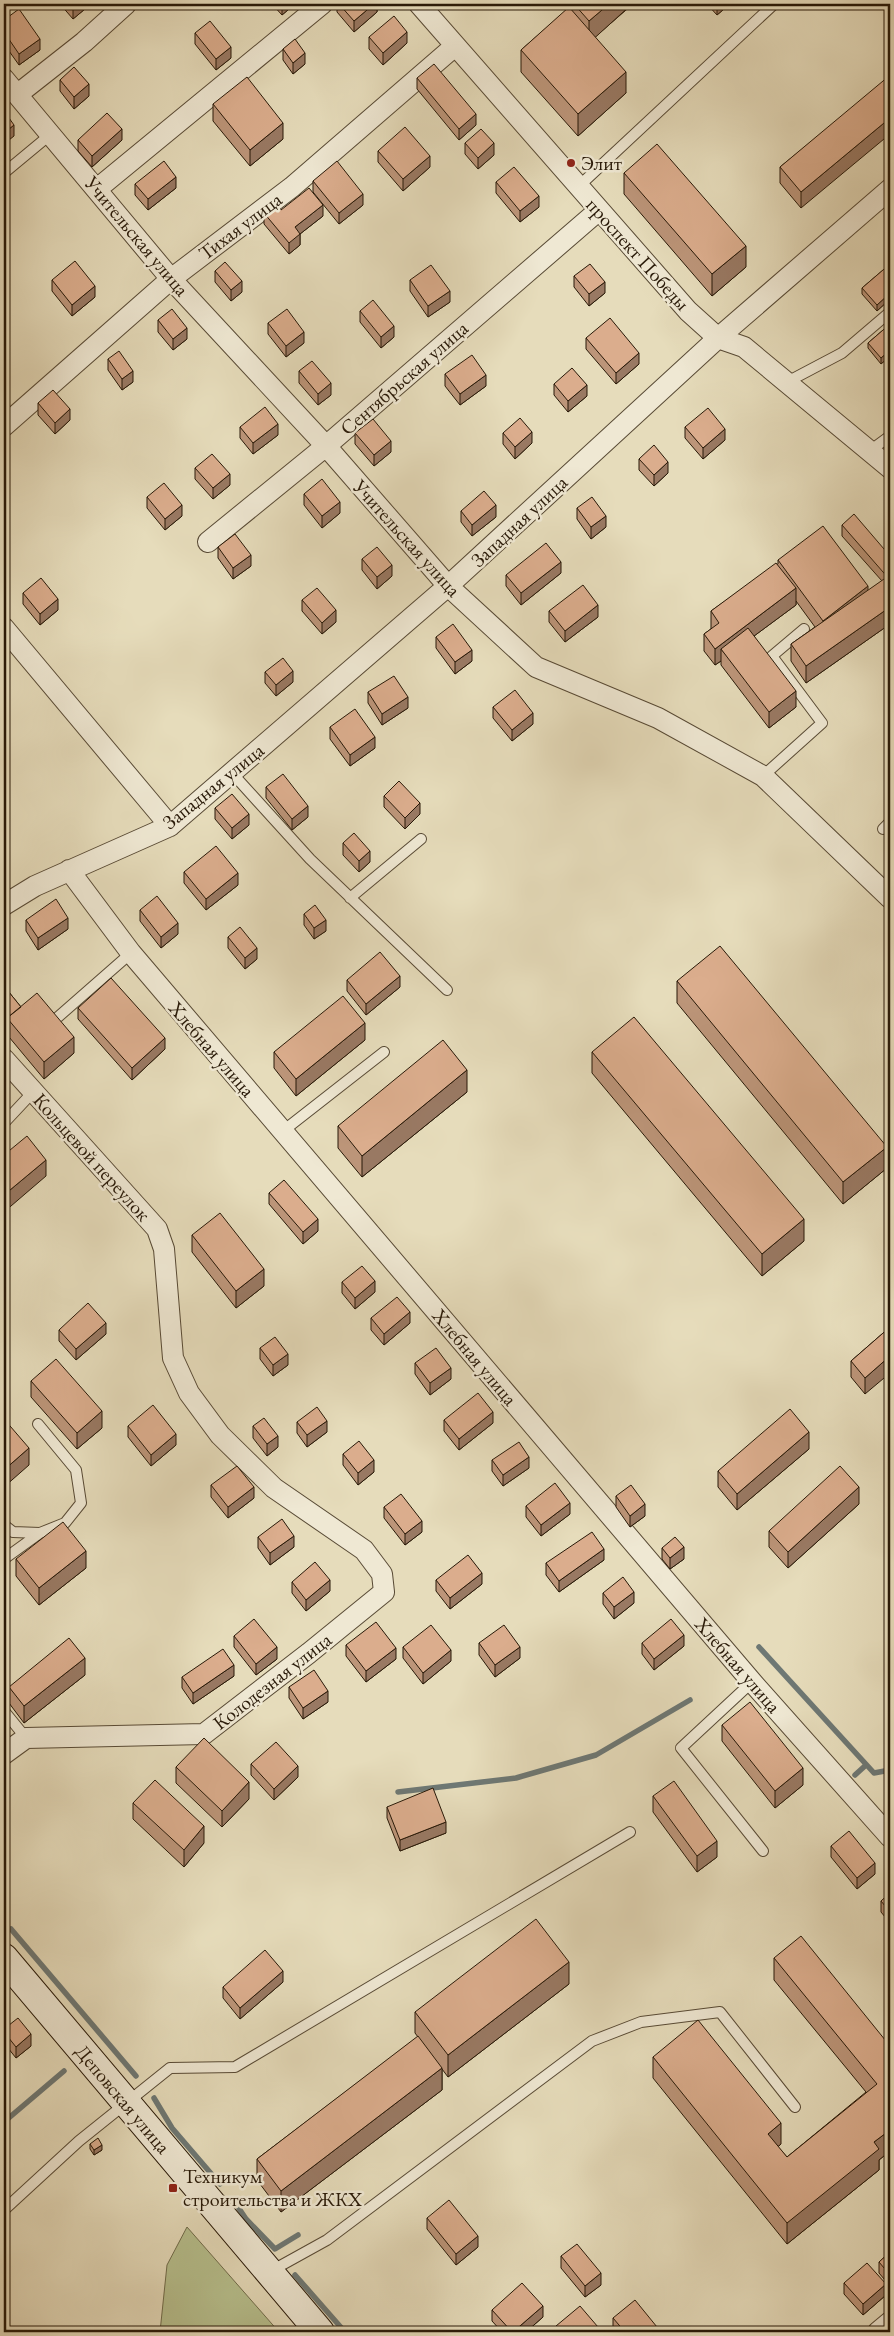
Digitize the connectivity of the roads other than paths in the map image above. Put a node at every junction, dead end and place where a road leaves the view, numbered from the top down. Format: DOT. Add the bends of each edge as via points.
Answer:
graph roads {
  1 [pos="126,4"];
  2 [pos="322,4"];
  3 [pos="774,4"];
  4 [pos="422,5"];
  5 [pos="455,46"];
  6 [pos="4,79"];
  7 [pos="18,94"];
  8 [pos="52,134"];
  9 [pos="4,173"];
  10 [pos="578,187"];
  11 [pos="97,189"];
  12 [pos="890,189"];
  13 [pos="598,211"];
  14 [pos="171,279"];
  15 [pos="890,312"];
  16 [pos="718,338"];
  17 [pos="787,382"];
  18 [pos="4,426"];
  19 [pos="890,436"];
  20 [pos="326,446"];
  21 [pos="871,450"];
  22 [pos="890,468"];
  23 [pos="208,542"];
  24 [pos="448,586"];
  25 [pos="4,628"];
  26 [pos="804,629"];
  27 [pos="232,773"];
  28 [pos="763,776"];
  29 [pos="170,826"];
  30 [pos="421,839"];
  31 [pos="69,870"];
  32 [pos="350,898"];
  33 [pos="890,898"];
  34 [pos="4,905"];
  35 [pos="131,953"];
  36 [pos="447,990"];
  37 [pos="58,1017"];
  38 [pos="384,1052"];
  39 [pos="4,1059"];
  40 [pos="33,1092"];
  41 [pos="4,1123"];
  42 [pos="283,1132"];
  43 [pos="38,1424"];
  44 [pos="4,1525"];
  45 [pos="40,1533"];
  46 [pos="4,1559"];
  47 [pos="384,1592"];
  48 [pos="752,1682"];
  49 [pos="4,1711"];
  50 [pos="26,1738"];
  51 [pos="4,1754"];
  52 [pos="630,1832"];
  53 [pos="890,1836"];
  54 [pos="764,1851"];
  55 [pos="4,1958"];
  56 [pos="127,2103"];
  57 [pos="796,2107"];
  58 [pos="4,2210"];
  59 [pos="268,2272"];
  60 [pos="890,2322"];
  61 [pos="320,2332"];
  62 [pos="878,2332"];
  1 -- 7 [label="street"];
  2 -- 11 [label="street"];
  3 -- 10 [label="lane"];
  4 -- 5 [label="street, проспект Победы"];
  5 -- 10 [label="street, проспект Победы"];
  5 -- 14 [label="street, Тихая улица" via="292,187"];
  6 -- 7 [label="street, Учительская улица"];
  7 -- 8 [label="street, Учительская улица"];
  8 -- 9 [label="lane"];
  8 -- 11 [label="street, Учительская улица"];
  10 -- 13 [label="street, проспект Победы"];
  11 -- 14 [label="street, Учительская улица"];
  12 -- 16 [label="street, Западная улица"];
  13 -- 16 [label="street, проспект Победы" via="688,311"];
  13 -- 20 [label="street, Сентябрьская улица"];
  14 -- 18 [label="street, Тихая улица"];
  14 -- 20 [label="street, Учительская улица"];
  15 -- 17 [label="lane" via="842,353"];
  16 -- 17 [label="street, проспект Победы" via="744,347"];
  16 -- 24 [label="street, Западная улица"];
  17 -- 21 [label="street, проспект Победы"];
  19 -- 21 [label="lane"];
  20 -- 23 [label="street, Сентябрьская улица"];
  20 -- 24 [label="street, Учительская улица"];
  21 -- 22 [label="street, проспект Победы"];
  24 -- 27 [label="street, Западная улица"];
  24 -- 28 [label="street, Учительская улица" via="536,666 658,718"];
  25 -- 29 [label="street"];
  26 -- 28 [label="lane" via="772,656 822,723"];
  27 -- 29 [label="street, Западная улица"];
  27 -- 32 [label="lane"];
  28 -- 33 [label="street, Учительская улица"];
  29 -- 31 [label="street, Западная улица"];
  30 -- 32 [label="lane"];
  31 -- 34 [label="street, Западная улица"];
  31 -- 35 [label="street, Хлебная улица"];
  32 -- 36 [label="lane"];
  35 -- 37 [label="lane"];
  35 -- 42 [label="street, Хлебная улица"];
  38 -- 42 [label="lane"];
  39 -- 40 [label="street, Кольцевой переулок"];
  40 -- 41 [label="lane"];
  40 -- 47 [label="street, Кольцевой переулок" via="157,1229 164,1250 173,1358 189,1393 220,1435 274,1488 364,1550 382,1574"];
  42 -- 48 [label="street, Хлебная улица"];
  43 -- 45 [label="lane" via="76,1470 81,1503 65,1523"];
  44 -- 45 [label="lane" via="13,1532"];
  45 -- 46 [label="lane"];
  47 -- 50 [label="street, Колодезная улица" via="204,1734"];
  48 -- 53 [label="street, Хлебная улица"];
  48 -- 54 [label="lane" via="681,1748"];
  49 -- 50 [label="lane"];
  50 -- 51 [label="street"];
  52 -- 56 [label="lane" via="235,2067 170,2068"];
  55 -- 56 [label="street, Деповская улица"];
  56 -- 58 [label="lane" via="79,2141"];
  56 -- 59 [label="street, Деповская улица"];
  57 -- 59 [label="lane" via="720,2012 641,2022 592,2041 327,2240"];
  59 -- 61 [label="street, Деповская улица"];
  60 -- 62 [label="street"];
}
